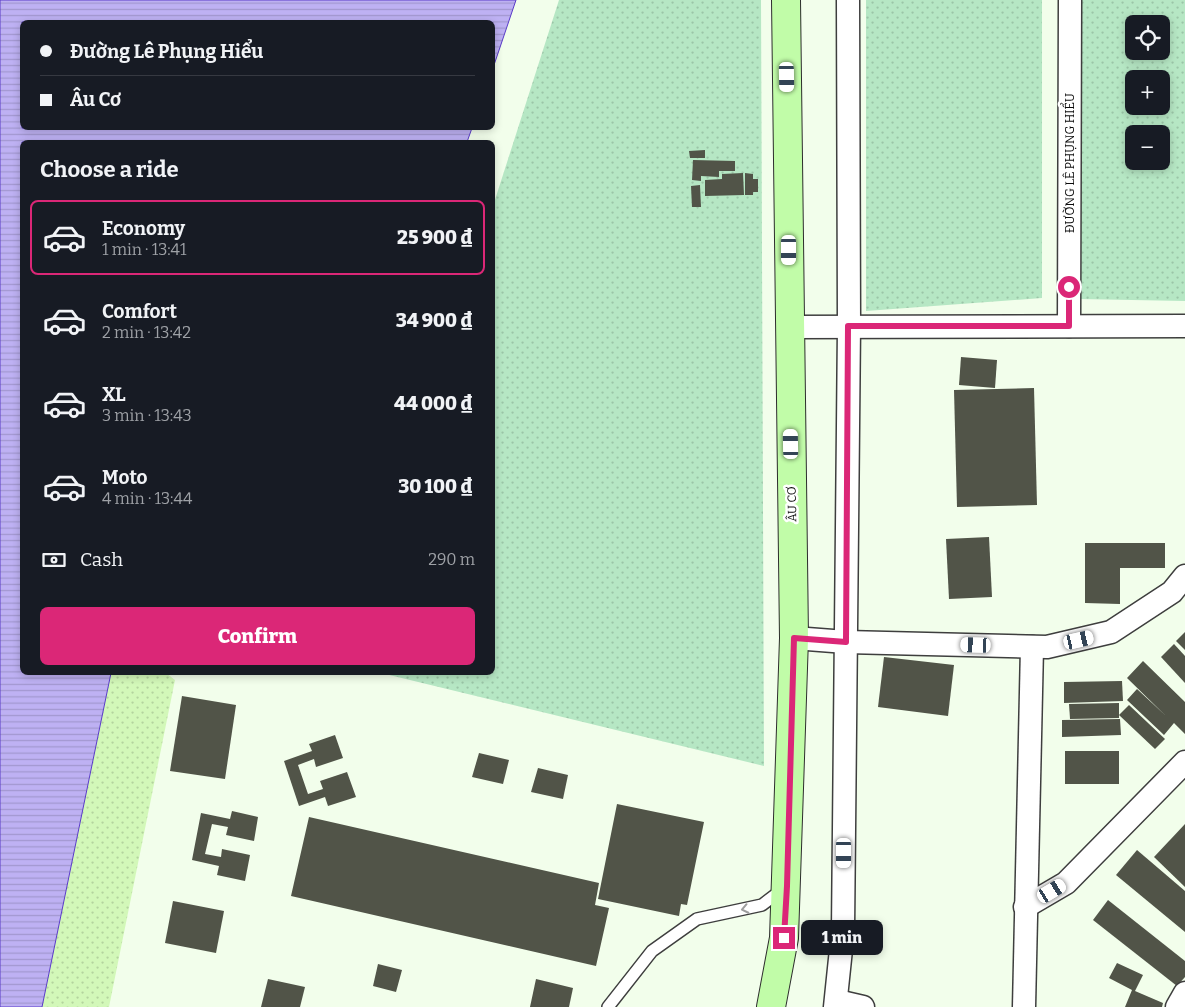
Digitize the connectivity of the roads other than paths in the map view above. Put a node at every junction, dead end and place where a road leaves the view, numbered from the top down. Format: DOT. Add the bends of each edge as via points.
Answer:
graph roads {
  1 [pos="786,0"];
  2 [pos="848,0"];
  3 [pos="1070,0"];
  4 [pos="848,326"];
  5 [pos="1069,326"];
  6 [pos="1185,326"];
  7 [pos="789,327"];
  8 [pos="1185,576"];
  9 [pos="794,638"];
  10 [pos="846,642"];
  11 [pos="1032,647"];
  12 [pos="1185,762"];
  13 [pos="787,886"];
  14 [pos="1025,907"];
  15 [pos="1185,993"];
  16 [pos="836,1004"];
  17 [pos="608,1007"];
  18 [pos="771,1007"];
  19 [pos="863,1007"];
  20 [pos="1024,1007"];
  21 [pos="1177,1007"];
  1 -- 7 [label="main road, ÂU CƠ"];
  2 -- 4 [label="street"];
  3 -- 5 [label="street, ĐƯỜNG LÊ PHỤNG HIỂU"];
  4 -- 5 [label="street"];
  4 -- 7 [label="street"];
  4 -- 10 [label="street"];
  5 -- 6 [label="street"];
  7 -- 9 [label="main road, ÂU CƠ"];
  8 -- 11 [label="street" via="1172,592 1110,632 1047,647"];
  9 -- 10 [label="street"];
  9 -- 13 [label="main road, ÂU CƠ"];
  10 -- 11 [label="street"];
  10 -- 16 [label="street" via="843,930"];
  11 -- 14 [label="street"];
  12 -- 14 [label="street" via="1066,883"];
  13 -- 17 [label="lane, one-way" via="762,905 696,919 652,951"];
  13 -- 18 [label="main road, ÂU CƠ" via="784,938"];
  14 -- 20 [label="street"];
  15 -- 21 [label="street"];
  16 -- 19 [label="street"];
}
